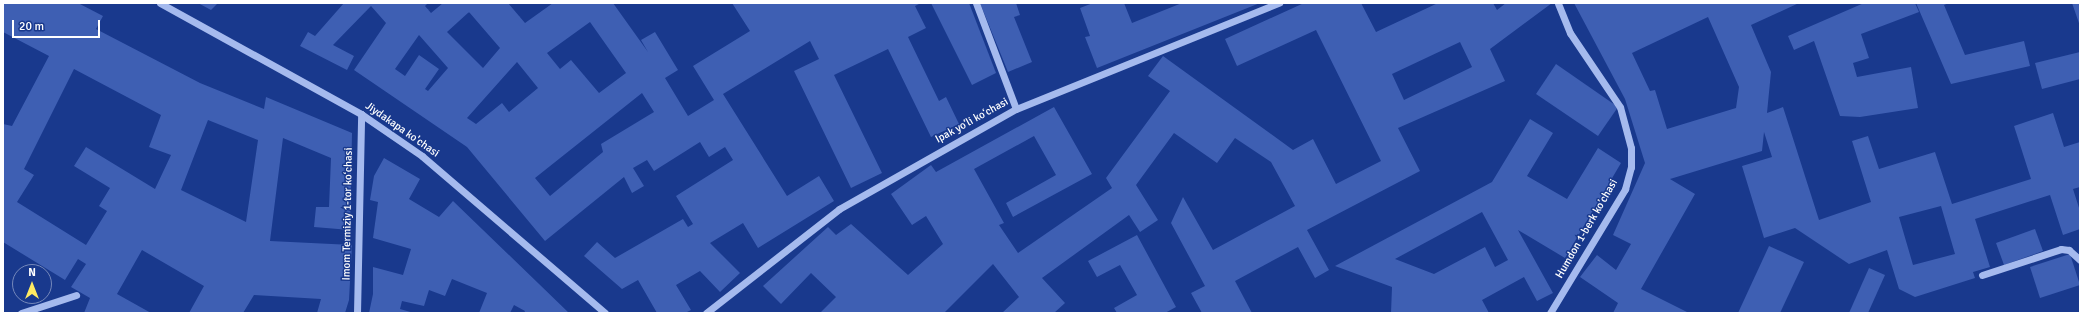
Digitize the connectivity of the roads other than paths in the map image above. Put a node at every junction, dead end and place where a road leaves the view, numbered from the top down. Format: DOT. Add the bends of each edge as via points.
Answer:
graph roads {
  1 [pos="160,3"];
  2 [pos="976,3"];
  3 [pos="1279,3"];
  4 [pos="1558,3"];
  5 [pos="1016,109"];
  6 [pos="361,114"];
  7 [pos="2080,260"];
  8 [pos="1982,275"];
  9 [pos="76,295"];
  10 [pos="21,313"];
  11 [pos="357,313"];
  12 [pos="605,313"];
  13 [pos="706,313"];
  14 [pos="1550,313"];
  1 -- 6 [label="street, Jiydakapa ko'chasi"];
  2 -- 5 [label="street"];
  3 -- 5 [label="street, Ipak yoʻli koʻchasi"];
  4 -- 14 [label="street, Humdon 1-berk koʼchasi" via="1570,33 1620,107 1631,148 1631,167 1625,189"];
  5 -- 13 [label="street, Ipak yoʻli koʻchasi" via="839,209"];
  6 -- 11 [label="street, Imom Termiziy 1-tor koʻchasi"];
  6 -- 12 [label="street, Jiydakapa ko'chasi" via="422,156"];
  7 -- 8 [label="street" via="2068,250 2062,249"];
  9 -- 10 [label="street"];
}
